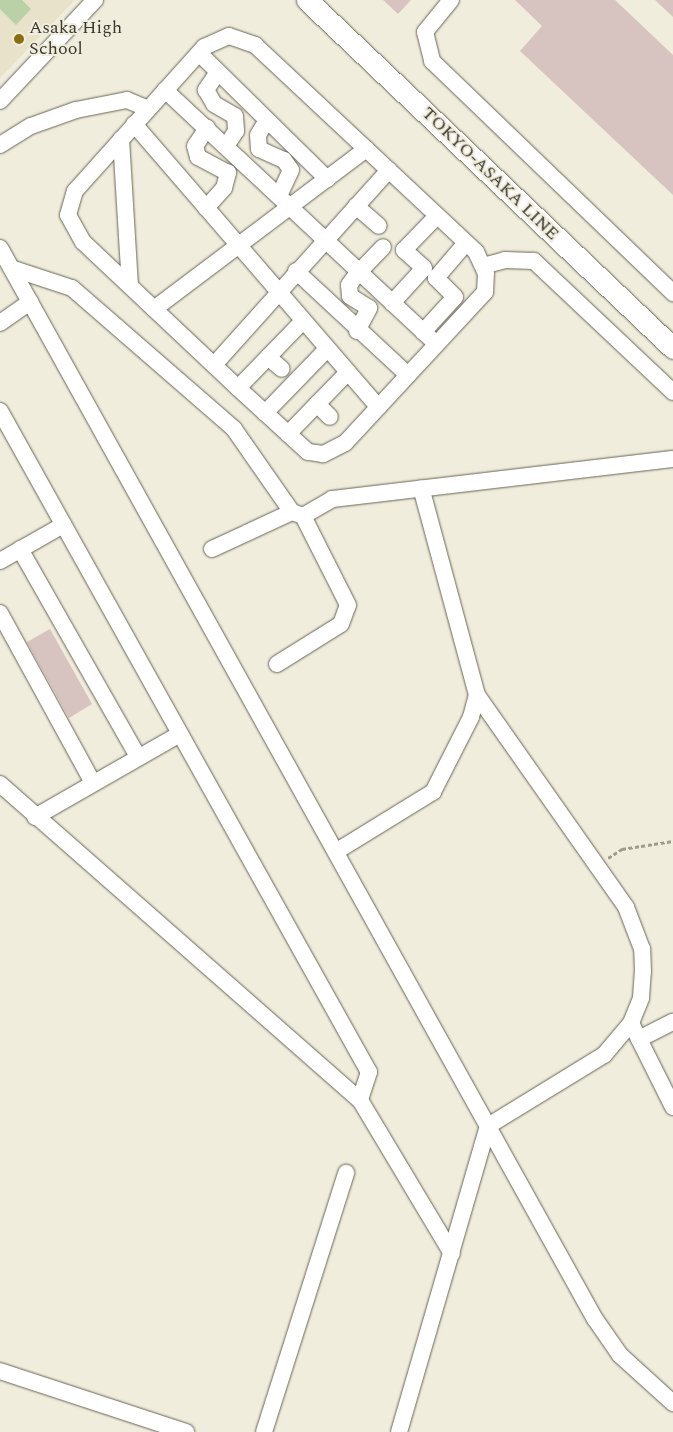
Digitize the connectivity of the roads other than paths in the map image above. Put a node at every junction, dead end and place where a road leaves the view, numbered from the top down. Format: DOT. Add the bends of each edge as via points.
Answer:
graph roads {
  1 [pos="95,0"];
  2 [pos="307,0"];
  3 [pos="451,0"];
  4 [pos="198,53"];
  5 [pos="218,72"];
  6 [pos="165,90"];
  7 [pos="0,102"];
  8 [pos="148,109"];
  9 [pos="267,120"];
  10 [pos="134,124"];
  11 [pos="207,128"];
  12 [pos="121,139"];
  13 [pos="0,145"];
  14 [pos="226,145"];
  15 [pos="366,149"];
  16 [pos="389,170"];
  17 [pos="327,179"];
  18 [pos="286,200"];
  19 [pos="356,206"];
  20 [pos="206,208"];
  21 [pos="438,216"];
  22 [pos="379,226"];
  23 [pos="326,239"];
  24 [pos="466,243"];
  25 [pos="239,246"];
  26 [pos="383,247"];
  27 [pos="0,248"];
  28 [pos="483,266"];
  29 [pos="11,268"];
  30 [pos="296,271"];
  31 [pos="359,271"];
  32 [pos="130,286"];
  33 [pos="278,291"];
  34 [pos="673,293"];
  35 [pos="30,302"];
  36 [pos="392,303"];
  37 [pos="154,309"];
  38 [pos="303,321"];
  39 [pos="0,323"];
  40 [pos="357,331"];
  41 [pos="423,332"];
  42 [pos="436,344"];
  43 [pos="673,348"];
  44 [pos="327,349"];
  45 [pos="268,357"];
  46 [pos="214,365"];
  47 [pos="282,369"];
  48 [pos="348,372"];
  49 [pos="408,375"];
  50 [pos="238,388"];
  51 [pos="673,392"];
  52 [pos="306,393"];
  53 [pos="378,408"];
  54 [pos="0,411"];
  55 [pos="265,413"];
  56 [pos="330,417"];
  57 [pos="288,434"];
  58 [pos="673,459"];
  59 [pos="421,488"];
  60 [pos="298,514"];
  61 [pos="63,525"];
  62 [pos="20,549"];
  63 [pos="212,549"];
  64 [pos="0,561"];
  65 [pos="0,613"];
  66 [pos="277,664"];
  67 [pos="477,696"];
  68 [pos="180,734"];
  69 [pos="138,758"];
  70 [pos="92,781"];
  71 [pos="0,784"];
  72 [pos="35,817"];
  73 [pos="337,851"];
  74 [pos="631,1022"];
  75 [pos="673,1022"];
  76 [pos="639,1039"];
  77 [pos="360,1100"];
  78 [pos="673,1107"];
  79 [pos="488,1126"];
  80 [pos="346,1173"];
  81 [pos="452,1254"];
  82 [pos="0,1371"];
  83 [pos="673,1403"];
  84 [pos="186,1432"];
  85 [pos="264,1432"];
  86 [pos="399,1432"];
  1 -- 7 [label="lane"];
  2 -- 43 [label="main road, TOKYO-ASAKA LINE"];
  3 -- 34 [label="lane" via="426,32 432,61"];
  4 -- 5 [label="lane"];
  4 -- 6 [label="lane"];
  4 -- 15 [label="lane" via="229,36 255,44"];
  5 -- 9 [label="lane"];
  5 -- 14 [label="lane" via="206,90 214,104 235,116 236,131"];
  6 -- 8 [label="lane"];
  6 -- 11 [label="lane"];
  8 -- 10 [label="lane"];
  8 -- 13 [label="lane" via="127,100 76,110 32,126"];
  9 -- 17 [label="lane"];
  9 -- 18 [label="lane" via="258,135 260,149 284,160 291,170"];
  10 -- 12 [label="lane"];
  10 -- 20 [label="lane"];
  11 -- 14 [label="lane"];
  11 -- 20 [label="lane" via="195,146 198,157 228,173 224,188"];
  12 -- 32 [label="lane"];
  12 -- 32 [label="lane" via="75,191 68,215 83,242"];
  14 -- 18 [label="lane"];
  15 -- 16 [label="lane"];
  15 -- 17 [label="lane"];
  16 -- 19 [label="lane"];
  16 -- 21 [label="lane"];
  17 -- 18 [label="lane"];
  18 -- 23 [label="lane"];
  18 -- 25 [label="lane"];
  19 -- 22 [label="lane"];
  19 -- 23 [label="lane"];
  20 -- 25 [label="lane"];
  21 -- 24 [label="lane"];
  21 -- 36 [label="lane" via="404,250 424,268"];
  23 -- 30 [label="lane"];
  23 -- 31 [label="lane"];
  24 -- 28 [label="lane"];
  24 -- 41 [label="lane" via="436,278 455,296"];
  25 -- 33 [label="lane"];
  25 -- 37 [label="lane"];
  26 -- 31 [label="lane"];
  27 -- 29 [label="lane"];
  28 -- 42 [label="lane" via="484,292"];
  28 -- 51 [label="lane" via="505,260 534,261"];
  29 -- 35 [label="lane"];
  29 -- 60 [label="lane" via="72,288 234,430"];
  30 -- 33 [label="lane"];
  30 -- 40 [label="lane"];
  31 -- 36 [label="lane"];
  31 -- 40 [label="lane" via="349,285 350,296 369,308"];
  32 -- 37 [label="lane"];
  33 -- 38 [label="lane"];
  33 -- 46 [label="lane"];
  35 -- 39 [label="lane"];
  35 -- 73 [label="lane"];
  36 -- 41 [label="lane"];
  37 -- 46 [label="lane"];
  38 -- 44 [label="lane"];
  38 -- 45 [label="lane"];
  40 -- 49 [label="lane"];
  41 -- 42 [label="lane"];
  42 -- 49 [label="lane"];
  44 -- 48 [label="lane"];
  44 -- 52 [label="lane"];
  45 -- 47 [label="lane"];
  45 -- 50 [label="lane"];
  46 -- 50 [label="lane"];
  48 -- 52 [label="lane"];
  48 -- 53 [label="lane"];
  49 -- 53 [label="lane"];
  50 -- 55 [label="lane"];
  52 -- 55 [label="lane"];
  52 -- 56 [label="lane"];
  52 -- 57 [label="lane"];
  53 -- 57 [label="lane" via="345,443 323,454 308,452"];
  54 -- 61 [label="lane"];
  55 -- 57 [label="lane"];
  58 -- 59 [label="lane"];
  59 -- 60 [label="lane" via="332,499"];
  59 -- 67 [label="lane"];
  60 -- 63 [label="lane"];
  60 -- 66 [label="lane" via="348,605 341,624"];
  61 -- 62 [label="lane"];
  61 -- 68 [label="lane"];
  62 -- 64 [label="lane"];
  62 -- 69 [label="lane"];
  65 -- 70 [label="lane"];
  67 -- 73 [label="lane" via="472,717 433,792"];
  67 -- 74 [label="lane" via="626,907 642,949 641,998"];
  68 -- 69 [label="lane"];
  68 -- 77 [label="lane" via="369,1072"];
  69 -- 70 [label="lane"];
  70 -- 72 [label="lane"];
  71 -- 72 [label="lane"];
  72 -- 77 [label="lane"];
  73 -- 79 [label="lane"];
  74 -- 76 [label="lane"];
  74 -- 79 [label="lane" via="619,1041 589,1067"];
  75 -- 76 [label="lane"];
  76 -- 78 [label="lane"];
  77 -- 81 [label="lane"];
  79 -- 81 [label="lane"];
  79 -- 83 [label="lane" via="595,1319 620,1355"];
  80 -- 85 [label="lane"];
  81 -- 86 [label="lane"];
  82 -- 84 [label="lane"];
}
